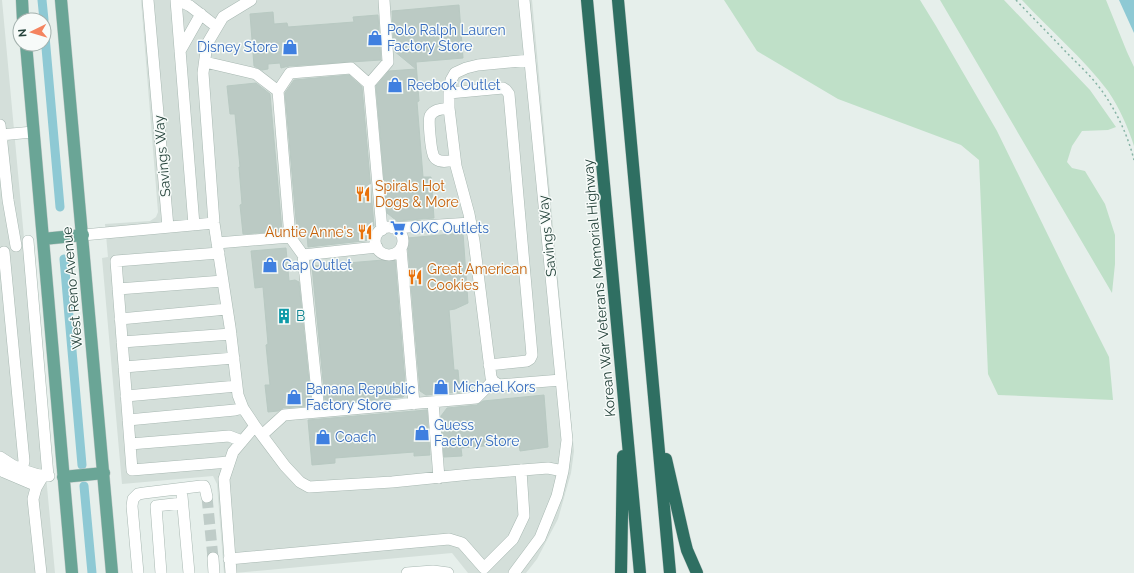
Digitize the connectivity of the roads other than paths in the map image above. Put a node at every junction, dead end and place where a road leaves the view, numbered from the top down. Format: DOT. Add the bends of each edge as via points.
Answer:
graph roads {
  1 [pos="22,0"];
  2 [pos="62,0"];
  3 [pos="148,0"];
  4 [pos="177,0"];
  5 [pos="251,0"];
  6 [pos="384,0"];
  7 [pos="524,0"];
  8 [pos="587,0"];
  9 [pos="618,0"];
  10 [pos="23,12"];
  11 [pos="201,14"];
  12 [pos="217,27"];
  13 [pos="27,52"];
  14 [pos="180,52"];
  15 [pos="530,60"];
  16 [pos="204,62"];
  17 [pos="369,84"];
  18 [pos="278,91"];
  19 [pos="449,93"];
  20 [pos="450,108"];
  21 [pos="0,132"];
  22 [pos="33,132"];
  23 [pos="455,160"];
  24 [pos="214,223"];
  25 [pos="471,223"];
  26 [pos="194,225"];
  27 [pos="168,227"];
  28 [pos="393,228"];
  29 [pos="382,230"];
  30 [pos="83,235"];
  31 [pos="290,238"];
  32 [pos="43,239"];
  33 [pos="28,242"];
  34 [pos="16,246"];
  35 [pos="377,247"];
  36 [pos="218,248"];
  37 [pos="401,248"];
  38 [pos="2,254"];
  39 [pos="303,255"];
  40 [pos="223,281"];
  41 [pos="118,289"];
  42 [pos="227,309"];
  43 [pos="120,319"];
  44 [pos="231,334"];
  45 [pos="122,342"];
  46 [pos="234,358"];
  47 [pos="489,365"];
  48 [pos="124,367"];
  49 [pos="561,380"];
  50 [pos="493,381"];
  51 [pos="237,386"];
  52 [pos="126,396"];
  53 [pos="432,402"];
  54 [pos="625,402"];
  55 [pos="414,404"];
  56 [pos="243,408"];
  57 [pos="655,409"];
  58 [pos="319,412"];
  59 [pos="128,420"];
  60 [pos="255,426"];
  61 [pos="262,435"];
  62 [pos="242,441"];
  63 [pos="130,444"];
  64 [pos="0,457"];
  65 [pos="229,462"];
  66 [pos="0,468"];
  67 [pos="22,470"];
  68 [pos="521,470"];
  69 [pos="563,471"];
  70 [pos="104,473"];
  71 [pos="46,476"];
  72 [pos="63,477"];
  73 [pos="439,478"];
  74 [pos="37,486"];
  75 [pos="181,488"];
  76 [pos="207,497"];
  77 [pos="182,503"];
  78 [pos="213,558"];
  79 [pos="230,559"];
  80 [pos="40,573"];
  81 [pos="72,573"];
  82 [pos="112,573"];
  83 [pos="138,573"];
  84 [pos="161,573"];
  85 [pos="189,573"];
  86 [pos="214,573"];
  87 [pos="230,573"];
  88 [pos="415,573"];
  89 [pos="448,573"];
  90 [pos="514,573"];
  91 [pos="620,573"];
  92 [pos="640,573"];
  93 [pos="670,573"];
  94 [pos="697,573"];
  1 -- 10 [label="main road"];
  2 -- 30 [label="main road, West Reno Avenue"];
  3 -- 27 [label="street, Savings Way"];
  4 -- 11 [label="street"];
  4 -- 14 [label="street"];
  5 -- 12 [label="street" via="223,17"];
  6 -- 17 [label="street" via="388,62"];
  7 -- 15 [label="street, Savings Way"];
  8 -- 54 [label="highway, Korean War Veterans Memorial Highway"];
  9 -- 57 [label="highway"];
  11 -- 12 [label="street"];
  11 -- 14 [label="street"];
  12 -- 16 [label="street" via="207,44"];
  13 -- 22 [label="main road, West Reno Avenue"];
  14 -- 26 [label="street"];
  15 -- 19 [label="street" via="466,68 455,73"];
  15 -- 49 [label="street, Savings Way"];
  16 -- 18 [label="street" via="256,74"];
  16 -- 24 [label="street"];
  17 -- 18 [label="street" via="351,68 290,74"];
  17 -- 29 [label="street"];
  18 -- 31 [label="street"];
  19 -- 20 [label="street"];
  19 -- 47 [label="street" via="503,88 509,94 532,355 527,361"];
  20 -- 23 [label="street"];
  20 -- 23 [label="street" via="438,110 430,116 432,154 439,161"];
  21 -- 22 [label="street"];
  21 -- 34 [label="street"];
  22 -- 32 [label="main road, West Reno Avenue"];
  23 -- 25 [label="street"];
  24 -- 26 [label="street"];
  24 -- 36 [label="street"];
  25 -- 28 [label="street"];
  25 -- 47 [label="street"];
  26 -- 27 [label="street"];
  27 -- 30 [label="street"];
  28 -- 29 [label="street"];
  28 -- 37 [label="street" via="401,233 403,238"];
  29 -- 35 [label="street" via="377,234"];
  30 -- 32 [label="main road"];
  30 -- 70 [label="main road, West Reno Avenue"];
  31 -- 36 [label="street"];
  31 -- 39 [label="street"];
  32 -- 33 [label="street"];
  32 -- 72 [label="main road, West Reno Avenue"];
  33 -- 34 [label="street"];
  33 -- 71 [label="street"];
  34 -- 38 [label="street"];
  35 -- 37 [label="street" via="387,255 396,254"];
  35 -- 39 [label="street"];
  36 -- 40 [label="street"];
  36 -- 41 [label="street" via="116,261"];
  37 -- 55 [label="street"];
  38 -- 67 [label="street" via="24,461"];
  39 -- 58 [label="street"];
  40 -- 41 [label="street"];
  40 -- 42 [label="street"];
  41 -- 43 [label="street"];
  42 -- 43 [label="street"];
  42 -- 44 [label="street"];
  43 -- 45 [label="street"];
  44 -- 45 [label="street"];
  44 -- 46 [label="street"];
  45 -- 48 [label="street"];
  46 -- 48 [label="street"];
  46 -- 51 [label="street"];
  47 -- 50 [label="street"];
  48 -- 52 [label="street"];
  49 -- 50 [label="street" via="499,385"];
  49 -- 69 [label="street, Savings Way" via="567,440"];
  50 -- 53 [label="street" via="476,398"];
  51 -- 52 [label="street"];
  51 -- 56 [label="street"];
  52 -- 59 [label="street"];
  53 -- 55 [label="street"];
  53 -- 73 [label="street"];
  54 -- 91 [label="highway"];
  54 -- 92 [label="highway, Korean War Veterans Memorial Highway"];
  55 -- 58 [label="street"];
  56 -- 59 [label="street"];
  56 -- 60 [label="street"];
  57 -- 93 [label="highway"];
  57 -- 94 [label="highway" via="687,550"];
  58 -- 61 [label="street" via="284,415"];
  59 -- 63 [label="street"];
  60 -- 61 [label="street"];
  60 -- 62 [label="street"];
  61 -- 73 [label="street" via="300,482 309,487"];
  62 -- 63 [label="street" via="229,436"];
  62 -- 65 [label="street"];
  63 -- 65 [label="street" via="132,470"];
  64 -- 67 [label="street"];
  65 -- 79 [label="street" via="224,479"];
  66 -- 74 [label="street"];
  67 -- 71 [label="street"];
  68 -- 69 [label="street" via="548,468"];
  68 -- 73 [label="street"];
  68 -- 79 [label="street" via="524,516 513,539 484,568 462,543 449,539"];
  69 -- 90 [label="street, Savings Way" via="557,496 540,538"];
  70 -- 72 [label="main road"];
  70 -- 82 [label="main road, West Reno Avenue"];
  71 -- 72 [label="street"];
  71 -- 74 [label="street"];
  72 -- 81 [label="main road, West Reno Avenue"];
  74 -- 80 [label="street" via="34,499"];
  75 -- 76 [label="street" via="204,486"];
  75 -- 77 [label="street"];
  75 -- 83 [label="street" via="144,492 133,499"];
  77 -- 84 [label="street" via="156,506"];
  77 -- 85 [label="street"];
  78 -- 86 [label="street"];
  79 -- 87 [label="street"];
  88 -- 89 [label="street"];
}
